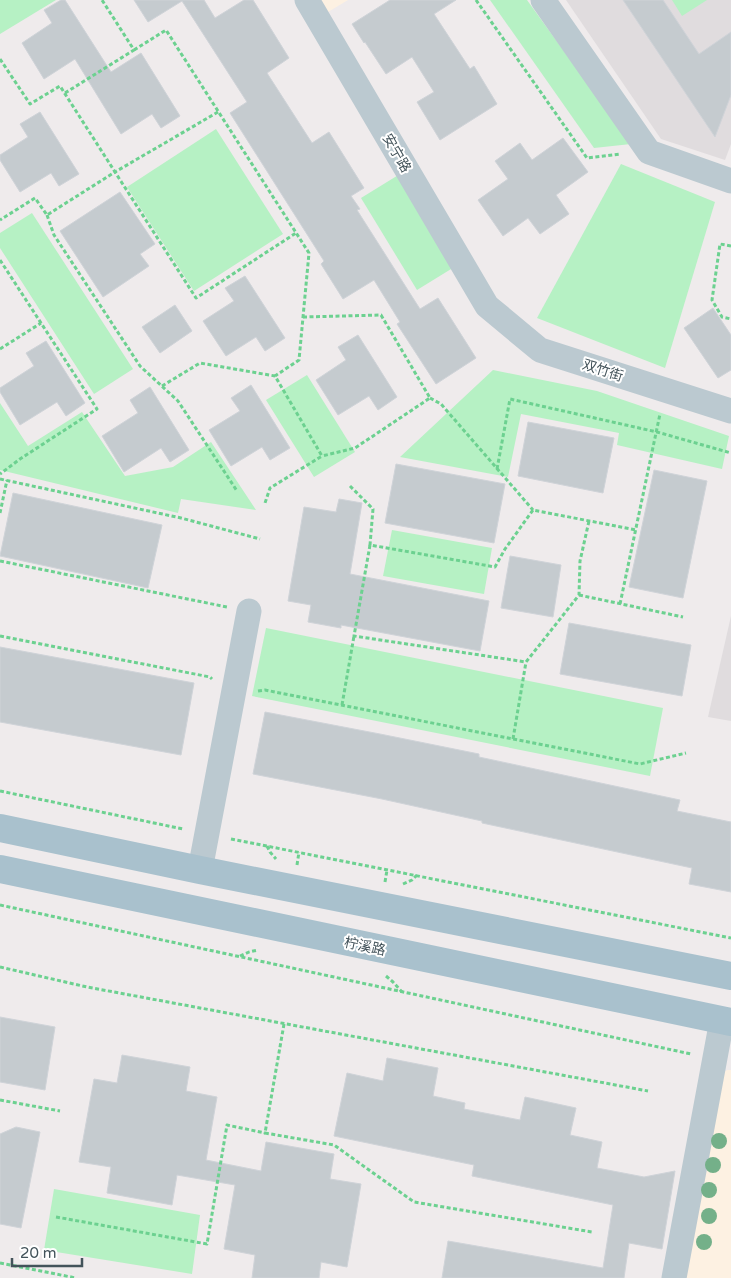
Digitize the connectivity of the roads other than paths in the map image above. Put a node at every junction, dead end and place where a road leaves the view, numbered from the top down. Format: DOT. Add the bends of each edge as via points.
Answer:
graph roads {
  1 [pos="307,0"];
  2 [pos="543,0"];
  3 [pos="731,181"];
  4 [pos="487,306"];
  5 [pos="731,411"];
  6 [pos="249,612"];
  7 [pos="0,828"];
  8 [pos="0,870"];
  9 [pos="200,870"];
  10 [pos="731,976"];
  11 [pos="726,1021"];
  12 [pos="674,1278"];
  1 -- 4 [label="street, 安宁路"];
  2 -- 3 [label="street" via="649,152"];
  4 -- 5 [label="street, 双竹街" via="540,350"];
  6 -- 9 [label="street"];
  7 -- 9 [label="main road"];
  8 -- 11 [label="main road, 柠溪路"];
  9 -- 10 [label="main road"];
  11 -- 12 [label="street" via="714,1059"];
}
